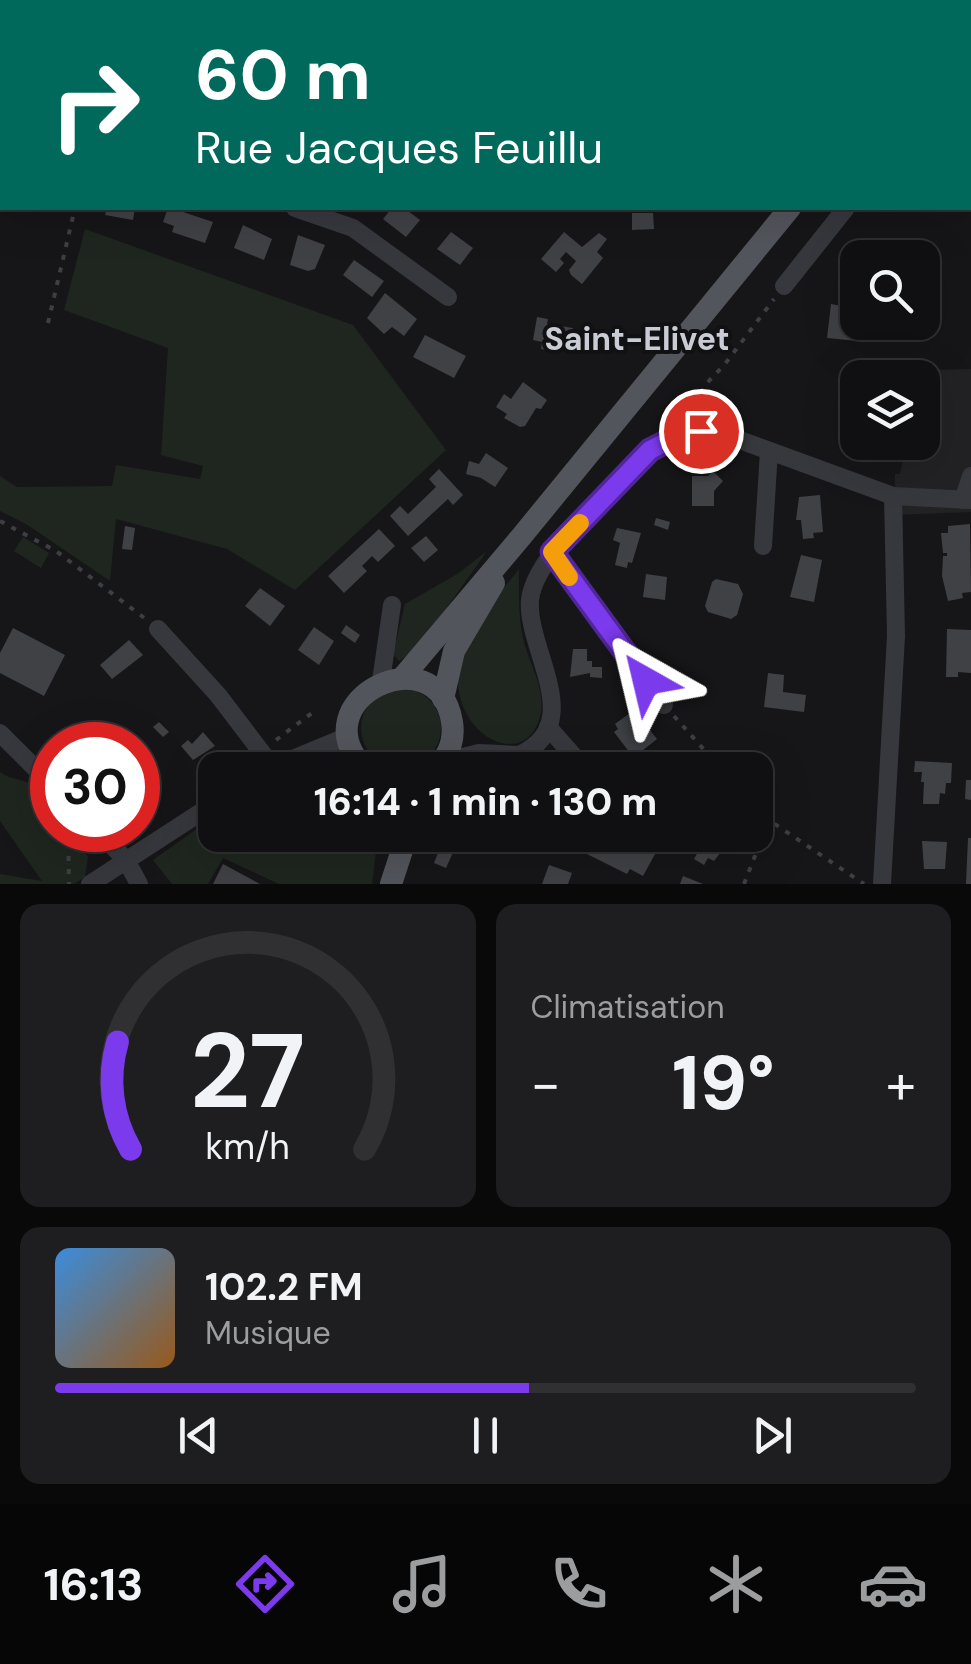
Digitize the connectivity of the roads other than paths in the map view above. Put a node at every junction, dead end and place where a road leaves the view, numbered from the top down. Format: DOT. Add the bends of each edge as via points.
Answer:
graph roads {
  1 [pos="302,210"];
  2 [pos="788,210"];
  3 [pos="844,210"];
  4 [pos="784,286"];
  5 [pos="448,296"];
  6 [pos="769,450"];
  7 [pos="971,476"];
  8 [pos="892,496"];
  9 [pos="967,500"];
  10 [pos="522,537"];
  11 [pos="763,546"];
  12 [pos="552,552"];
  13 [pos="392,605"];
  14 [pos="158,629"];
  15 [pos="392,680"];
  16 [pos="443,700"];
  17 [pos="664,705"];
  18 [pos="548,727"];
  19 [pos="453,730"];
  20 [pos="0,733"];
  21 [pos="348,736"];
  22 [pos="258,752"];
  23 [pos="299,752"];
  24 [pos="352,752"];
  25 [pos="447,752"];
  26 [pos="478,752"];
  27 [pos="524,752"];
  28 [pos="570,752"];
  29 [pos="30,763"];
  30 [pos="198,814"];
  31 [pos="118,852"];
  32 [pos="389,852"];
  33 [pos="401,852"];
  34 [pos="126,860"];
  35 [pos="90,884"];
  36 [pos="138,884"];
  37 [pos="390,884"];
  38 [pos="882,884"];
  1 -- 5 [label="street" via="353,228"];
  2 -- 10 [label="main road"];
  3 -- 4 [label="street"];
  6 -- 8 [label="street"];
  6 -- 11 [label="street"];
  6 -- 12 [label="street" via="718,432 676,437 650,450"];
  7 -- 9 [label="street"];
  8 -- 9 [label="street"];
  8 -- 38 [label="street" via="896,636"];
  10 -- 15 [label="main road"];
  10 -- 16 [label="main road" via="454,652"];
  12 -- 17 [label="street"];
  12 -- 18 [label="street" via="534,580 530,612 554,704"];
  13 -- 15 [label="street"];
  14 -- 22 [label="street"];
  15 -- 16 [label="main road" via="432,688"];
  15 -- 21 [label="main road" via="366,690 349,719"];
  16 -- 19 [label="main road"];
  18 -- 27 [label="street"];
  18 -- 28 [label="street"];
  19 -- 25 [label="main road"];
  19 -- 26 [label="street"];
  20 -- 29 [label="street"];
  21 -- 23 [label="street"];
  21 -- 24 [label="main road"];
  30 -- 34 [label="street"];
  31 -- 34 [label="street"];
  32 -- 37 [label="main road"];
  33 -- 37 [label="main road"];
  34 -- 35 [label="street"];
  34 -- 36 [label="street"];
}
